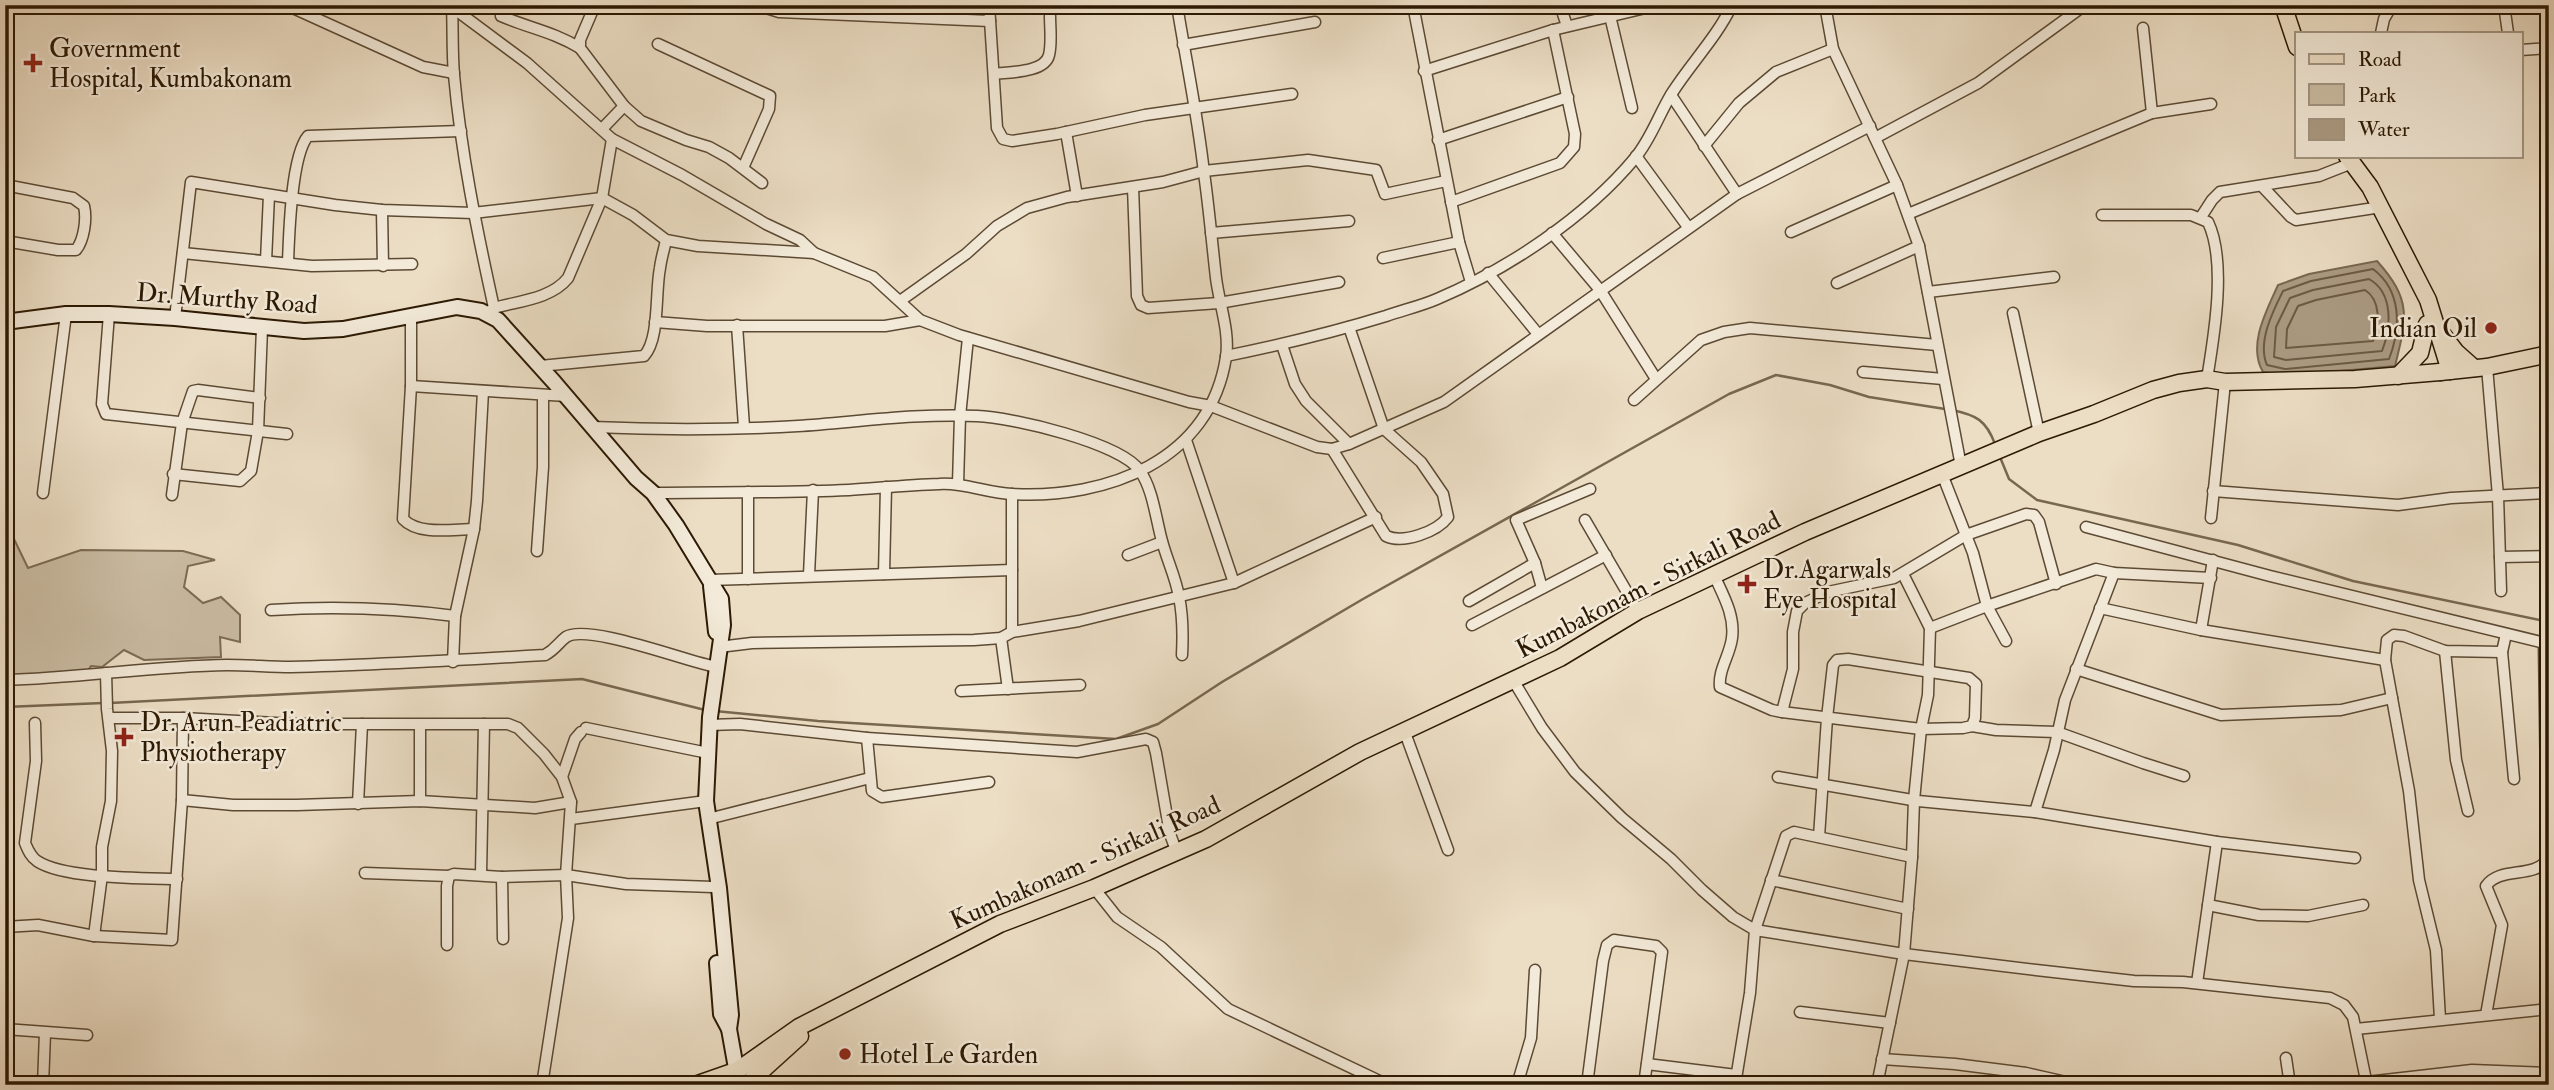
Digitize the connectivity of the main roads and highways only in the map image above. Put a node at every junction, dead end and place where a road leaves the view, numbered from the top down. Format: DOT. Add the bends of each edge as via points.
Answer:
graph roads {
  1 [pos="2283,5"];
  2 [pos="2295,41"];
  3 [pos="2350,159"];
  4 [pos="444,308"];
  5 [pos="5,322"];
  6 [pos="2432,326"];
  7 [pos="504,328"];
  8 [pos="2549,354"];
  9 [pos="2480,368"];
  10 [pos="2445,372"];
  11 [pos="2398,376"];
  12 [pos="713,846"];
  13 [pos="816,1018"];
  14 [pos="729,1029"];
  15 [pos="738,1078"];
  16 [pos="695,1085"];
  17 [pos="746,1085"];
  1 -- 2 [label="main road"];
  3 -- 6 [label="main road" via="2381,207 2428,300"];
  4 -- 5 [label="main road, Dr. Murthy Road" via="343,329 304,331 109,314"];
  4 -- 7 [label="main road"];
  4 -- 7 [label="main road, Dr. Murthy Road" via="490,311"];
  6 -- 9 [label="main road" via="2456,352"];
  6 -- 10 [label="main road"];
  6 -- 11 [label="main road" via="2420,353"];
  7 -- 12 [label="main road" via="653,493 711,582 719,645 709,721 706,801"];
  8 -- 9 [label="main road, Kumbakonam - Sirkali Road"];
  9 -- 10 [label="main road, Kumbakonam - Sirkali Road"];
  10 -- 11 [label="main road, Kumbakonam - Sirkali Road"];
  11 -- 13 [label="main road, Kumbakonam - Sirkali Road" via="2179,383 1997,450 1713,575 1639,611 1560,658 1360,752 1206,839 1000,924"];
  12 -- 14 [label="main road"];
  12 -- 14 [label="main road" via="721,1014"];
  13 -- 15 [label="main road, Kumbakonam - Sirkali Road"];
  13 -- 17 [label="main road, Kumbakonam - Sirkali Road"];
  14 -- 15 [label="main road"];
  15 -- 16 [label="main road, Kumbakonam - Sirkali Road"];
}
